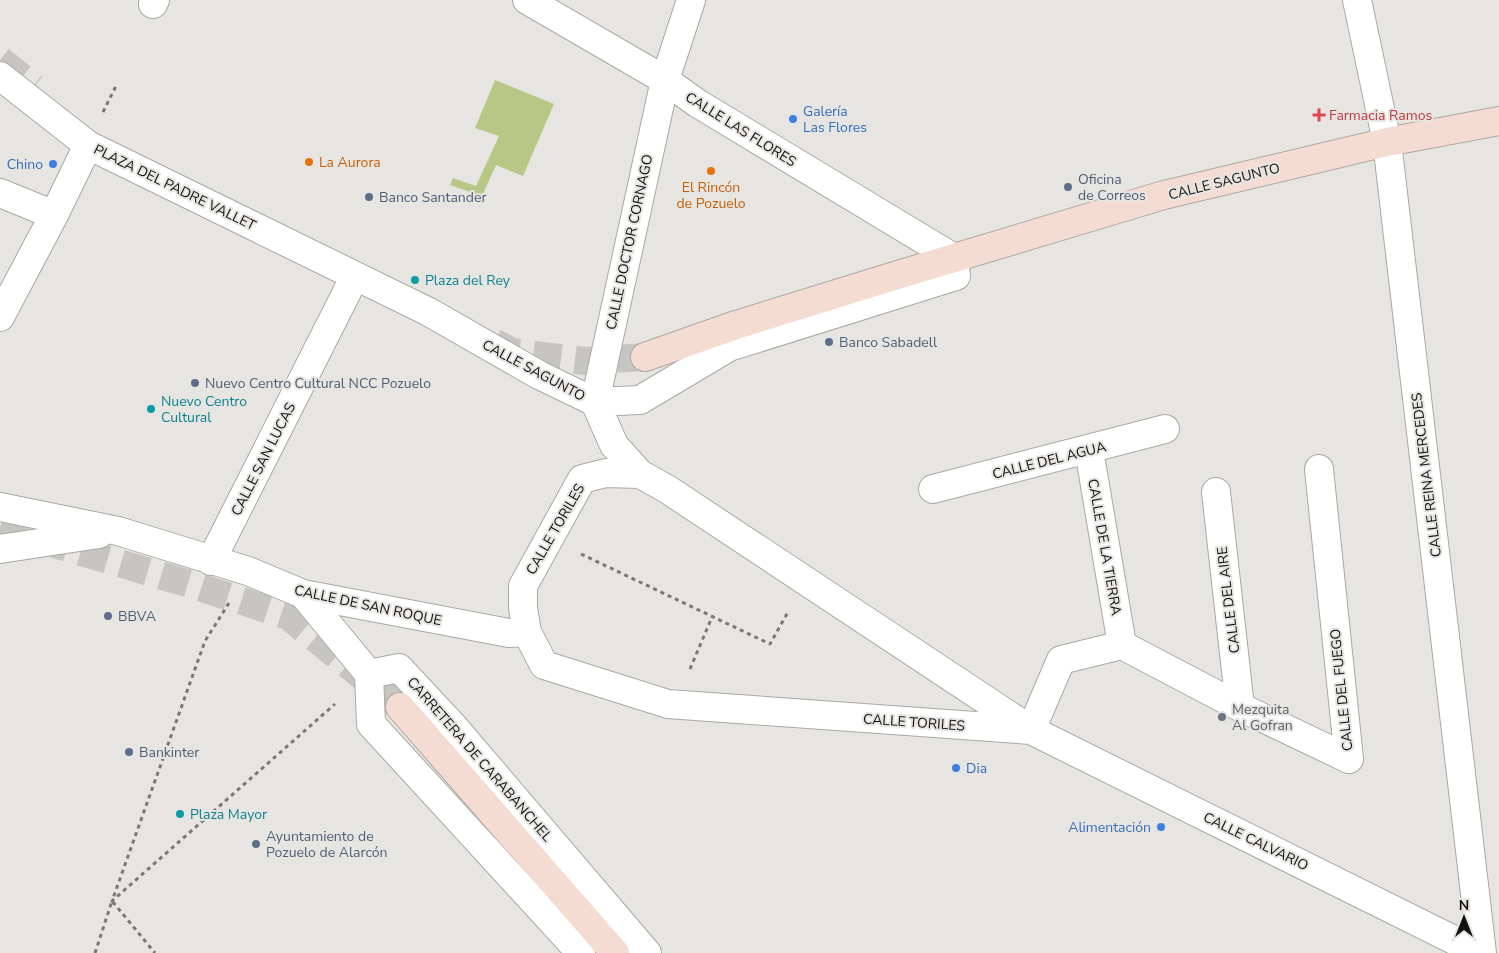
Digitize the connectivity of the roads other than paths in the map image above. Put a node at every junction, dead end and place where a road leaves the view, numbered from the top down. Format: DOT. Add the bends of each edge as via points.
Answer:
graph roads {
  1 [pos="527,0"];
  2 [pos="691,0"];
  3 [pos="1357,0"];
  4 [pos="560,9"];
  5 [pos="0,76"];
  6 [pos="665,80"];
  7 [pos="1499,122"];
  8 [pos="1387,142"];
  9 [pos="88,144"];
  10 [pos="0,193"];
  11 [pos="54,215"];
  12 [pos="954,258"];
  13 [pos="355,276"];
  14 [pos="0,317"];
  15 [pos="645,357"];
  16 [pos="595,402"];
  17 [pos="1165,429"];
  18 [pos="1089,450"];
  19 [pos="1319,469"];
  20 [pos="640,474"];
  21 [pos="933,490"];
  22 [pos="1216,492"];
  23 [pos="0,507"];
  24 [pos="118,531"];
  25 [pos="0,549"];
  26 [pos="212,561"];
  27 [pos="303,594"];
  28 [pos="527,632"];
  29 [pos="1122,645"];
  30 [pos="369,674"];
  31 [pos="400,707"];
  32 [pos="1240,707"];
  33 [pos="1031,730"];
  34 [pos="1465,950"];
  35 [pos="581,953"];
  36 [pos="615,953"];
  37 [pos="647,953"];
  1 -- 4 [label="street, CALLE LAS FLORES"];
  2 -- 6 [label="street, CALLE DOCTOR CORNAGO"];
  3 -- 8 [label="street, CALLE REINA MERCEDES"];
  4 -- 6 [label="street, CALLE LAS FLORES"];
  5 -- 9 [label="street"];
  6 -- 12 [label="street, CALLE LAS FLORES" via="697,103"];
  6 -- 16 [label="street, CALLE DOCTOR CORNAGO"];
  7 -- 8 [label="street, CALLE SAGUNTO"];
  8 -- 12 [label="street, CALLE SAGUNTO" via="1164,195"];
  8 -- 34 [label="street, CALLE REINA MERCEDES"];
  9 -- 11 [label="street, PLAZA DEL PADRE VALLET"];
  9 -- 13 [label="street, PLAZA DEL PADRE VALLET"];
  10 -- 11 [label="street"];
  11 -- 14 [label="street, PLAZA DEL PADRE VALLET"];
  12 -- 15 [label="street, CALLE SAGUNTO"];
  12 -- 16 [label="street, CALLE SAGUNTO" via="956,276 729,346 640,400"];
  13 -- 16 [label="street, CALLE SAGUNTO" via="429,312 539,375"];
  13 -- 26 [label="street, CALLE SAN LUCAS"];
  16 -- 20 [label="street" via="614,446"];
  17 -- 18 [label="street, CALLE DEL AGUA"];
  18 -- 21 [label="street, CALLE DEL AGUA"];
  18 -- 29 [label="street, CALLE DE LA TIERRA"];
  19 -- 32 [label="street, CALLE DEL FUEGO" via="1349,758"];
  20 -- 28 [label="street, CALLE TORILES" via="606,472 582,479 523,586"];
  20 -- 33 [label="street, CALLE TORILES"];
  22 -- 32 [label="street, CALLE DEL AIRE"];
  23 -- 24 [label="street"];
  24 -- 25 [label="street"];
  24 -- 26 [label="street"];
  26 -- 27 [label="street, CALLE DE SAN ROQUE"];
  27 -- 28 [label="street, CALLE DE SAN ROQUE" via="509,633"];
  27 -- 30 [label="street"];
  28 -- 33 [label="street, CALLE TORILES" via="544,665 668,704"];
  29 -- 32 [label="street, CALLE DEL FUEGO"];
  29 -- 33 [label="street" via="1061,660"];
  30 -- 35 [label="street" via="371,724"];
  30 -- 37 [label="street, CARRETERA DE CARABANCHEL" via="400,668"];
  31 -- 36 [label="street, CARRETERA DE CARABANCHEL"];
  33 -- 34 [label="street, CALLE CALVARIO"];
}
